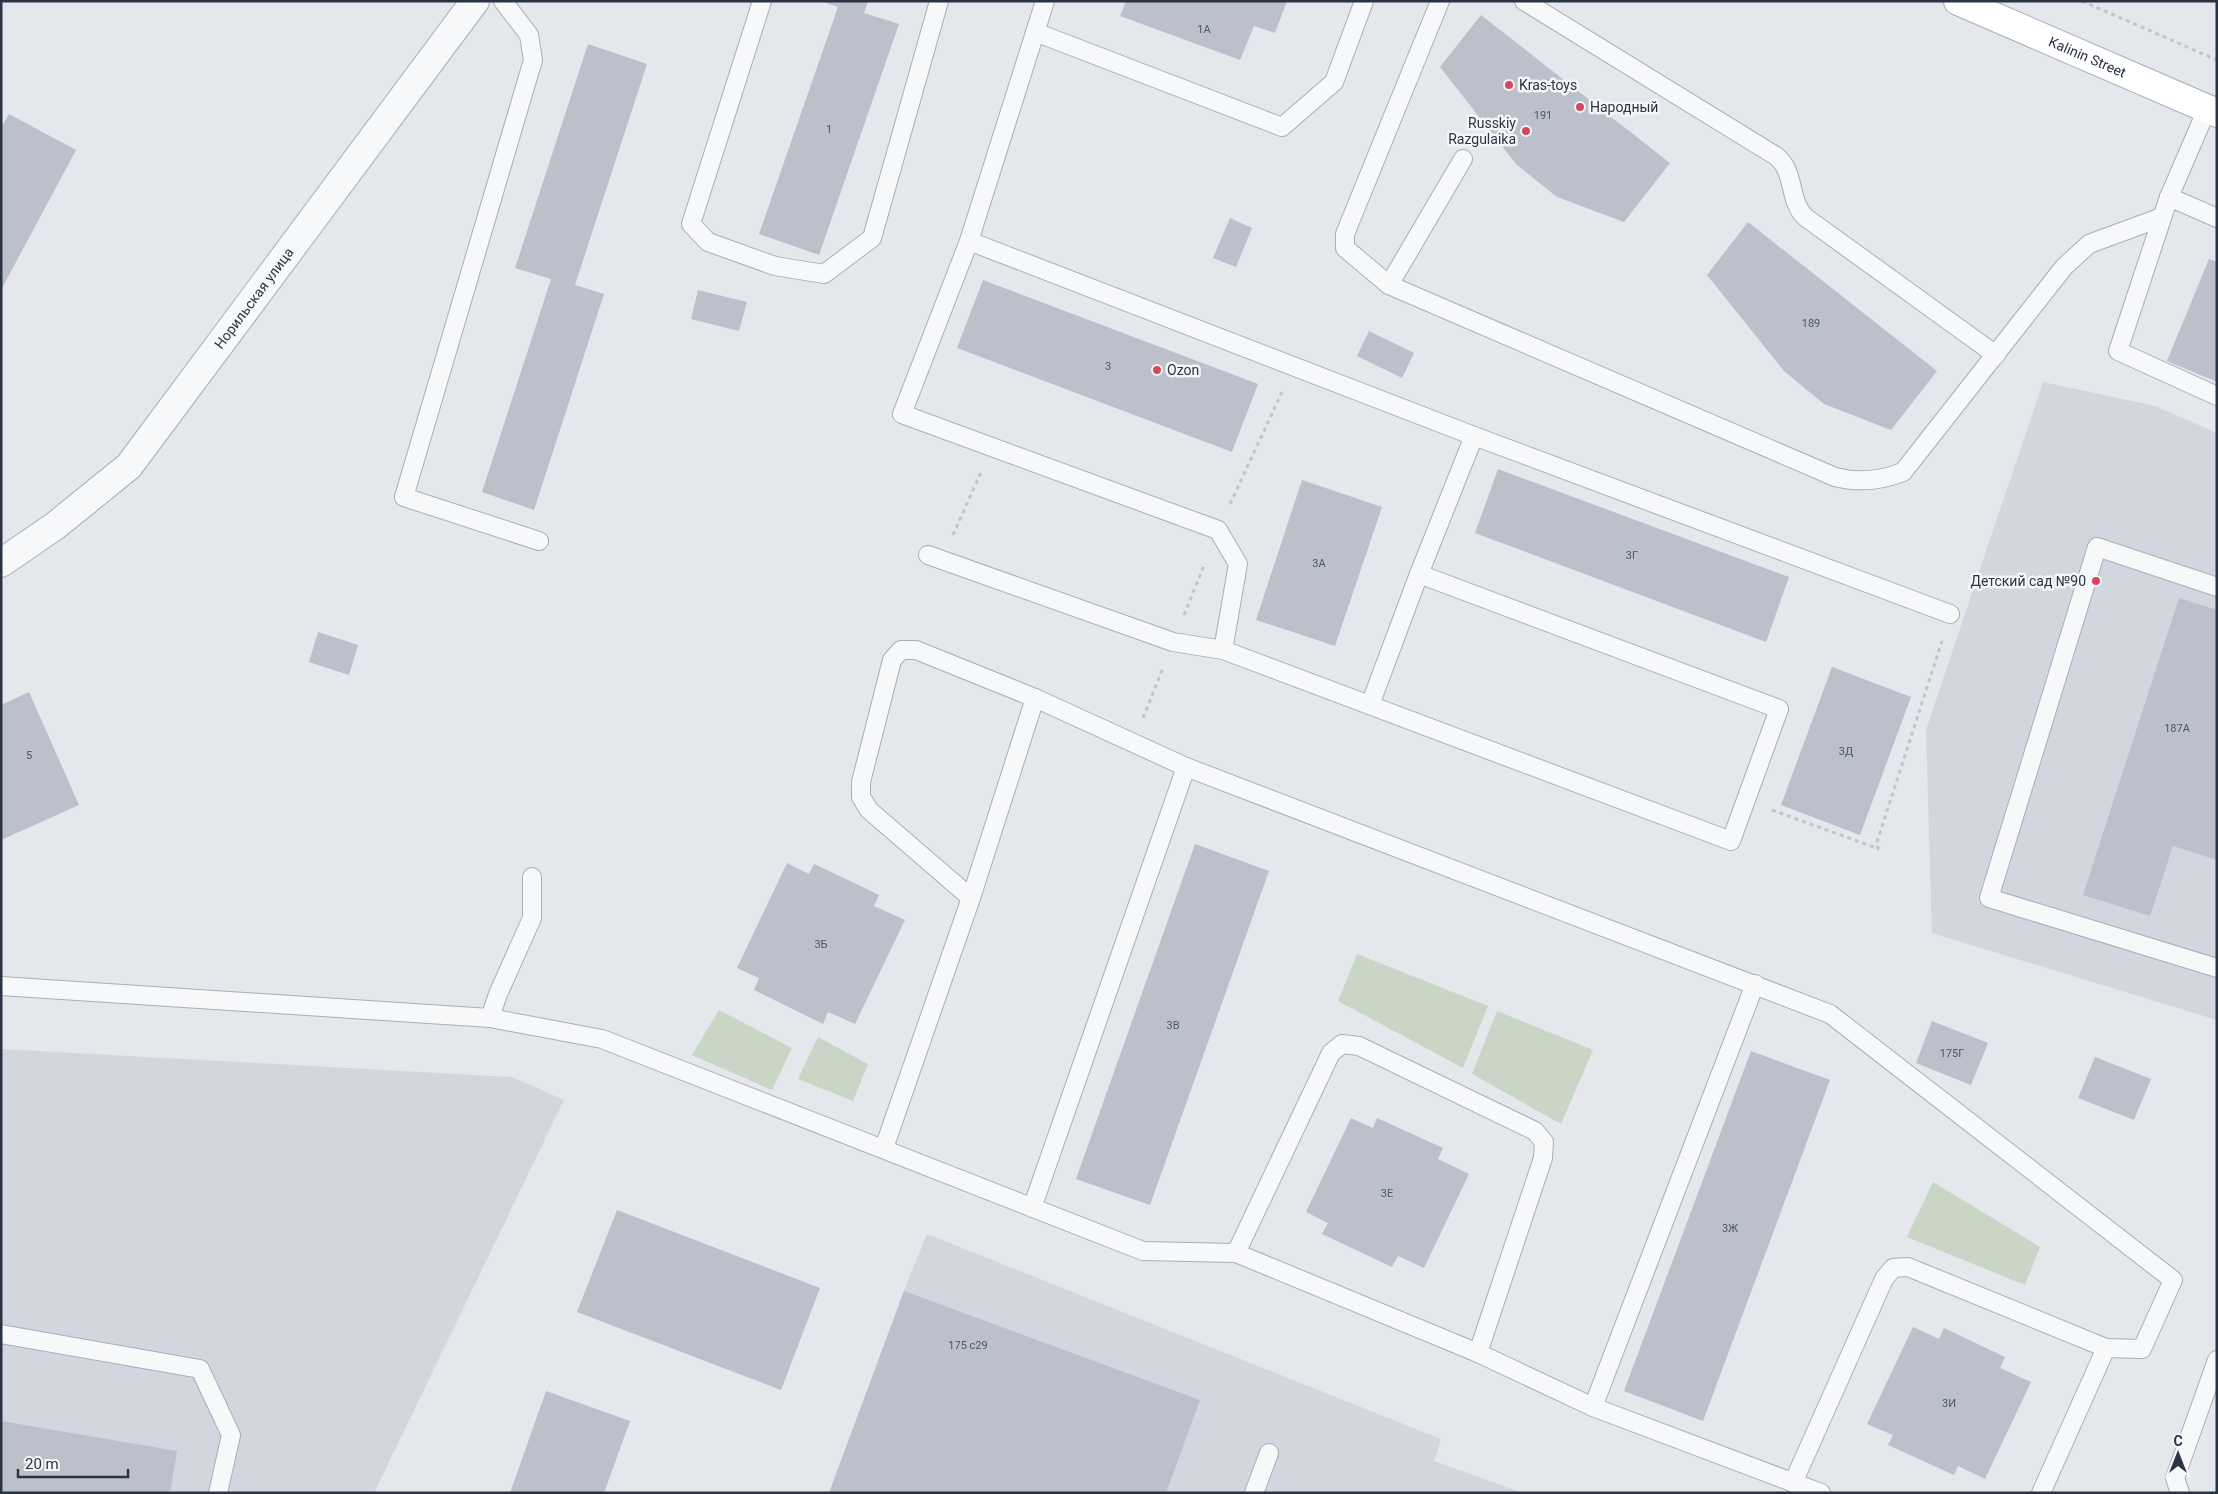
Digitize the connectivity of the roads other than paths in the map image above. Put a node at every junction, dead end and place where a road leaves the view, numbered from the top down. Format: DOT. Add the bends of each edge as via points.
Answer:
graph roads {
  1 [pos="475,1"];
  2 [pos="503,1"];
  3 [pos="762,1"];
  4 [pos="939,1"];
  5 [pos="1045,1"];
  6 [pos="1364,1"];
  7 [pos="1440,1"];
  8 [pos="1524,1"];
  9 [pos="1958,1"];
  10 [pos="1035,32"];
  11 [pos="2212,111"];
  12 [pos="1463,159"];
  13 [pos="2169,197"];
  14 [pos="2162,217"];
  15 [pos="2217,218"];
  16 [pos="969,241"];
  17 [pos="1389,285"];
  18 [pos="1996,355"];
  19 [pos="2217,396"];
  20 [pos="1474,436"];
  21 [pos="539,541"];
  22 [pos="935,558"];
  23 [pos="1,563"];
  24 [pos="1419,574"];
  25 [pos="2217,587"];
  26 [pos="1950,614"];
  27 [pos="1224,650"];
  28 [pos="1035,698"];
  29 [pos="1370,704"];
  30 [pos="1186,767"];
  31 [pos="532,878"];
  32 [pos="971,898"];
  33 [pos="2217,968"];
  34 [pos="1755,984"];
  35 [pos="1,986"];
  36 [pos="490,1018"];
  37 [pos="884,1148"];
  38 [pos="1032,1208"];
  39 [pos="1236,1253"];
  40 [pos="1,1334"];
  41 [pos="2106,1348"];
  42 [pos="1478,1353"];
  43 [pos="2217,1360"];
  44 [pos="1593,1407"];
  45 [pos="1269,1453"];
  46 [pos="1793,1482"];
  47 [pos="218,1493"];
  48 [pos="1254,1493"];
  49 [pos="1821,1493"];
  50 [pos="2041,1493"];
  51 [pos="2180,1493"];
  1 -- 23 [label="street, Норильская улица" via="129,466 55,526"];
  2 -- 21 [label="lane" via="529,35 533,60 404,497"];
  3 -- 4 [label="lane" via="691,224 708,242 775,266 824,274 872,238"];
  5 -- 10 [label="lane"];
  6 -- 10 [label="lane" via="1334,82 1282,127"];
  7 -- 17 [label="lane" via="1345,234 1344,248"];
  8 -- 18 [label="lane" via="1776,156 1785,163 1798,210 1805,217"];
  9 -- 11 [label="main road, Kalinin Street"];
  10 -- 16 [label="lane"];
  11 -- 13 [label="lane"];
  12 -- 17 [label="lane"];
  13 -- 14 [label="lane"];
  13 -- 15 [label="lane"];
  14 -- 18 [label="lane" via="2089,244 2064,267"];
  14 -- 19 [label="lane" via="2118,351"];
  16 -- 20 [label="lane"];
  16 -- 27 [label="lane" via="902,414 1218,530 1238,564"];
  17 -- 18 [label="lane" via="1835,477 1851,481 1891,477 1903,472"];
  20 -- 24 [label="lane"];
  20 -- 26 [label="lane"];
  22 -- 27 [label="lane" via="1173,642"];
  24 -- 29 [label="lane"];
  24 -- 29 [label="lane" via="1780,709 1731,841"];
  25 -- 33 [label="lane" via="2096,547 1989,898"];
  27 -- 29 [label="lane"];
  28 -- 30 [label="lane"];
  28 -- 32 [label="lane"];
  28 -- 32 [label="lane" via="916,650 901,650 892,660 861,782 861,797 869,810"];
  30 -- 34 [label="lane"];
  30 -- 38 [label="lane"];
  31 -- 36 [label="lane" via="532,918"];
  32 -- 37 [label="lane"];
  34 -- 41 [label="lane" via="1830,1014 2174,1280 2142,1349"];
  34 -- 44 [label="lane"];
  35 -- 36 [label="lane"];
  36 -- 37 [label="lane" via="602,1040"];
  37 -- 38 [label="lane"];
  38 -- 39 [label="lane" via="1143,1251"];
  39 -- 42 [label="lane"];
  39 -- 42 [label="lane" via="1331,1053 1342,1044 1359,1046 1535,1130 1544,1142 1543,1158"];
  40 -- 47 [label="lane" via="200,1369 231,1435"];
  41 -- 46 [label="lane" via="1908,1267 1893,1268 1884,1279"];
  41 -- 50 [label="lane"];
  42 -- 44 [label="lane"];
  43 -- 51 [label="lane" via="2175,1478"];
  44 -- 46 [label="lane"];
  45 -- 48 [label="lane"];
  46 -- 49 [label="lane"];
}
